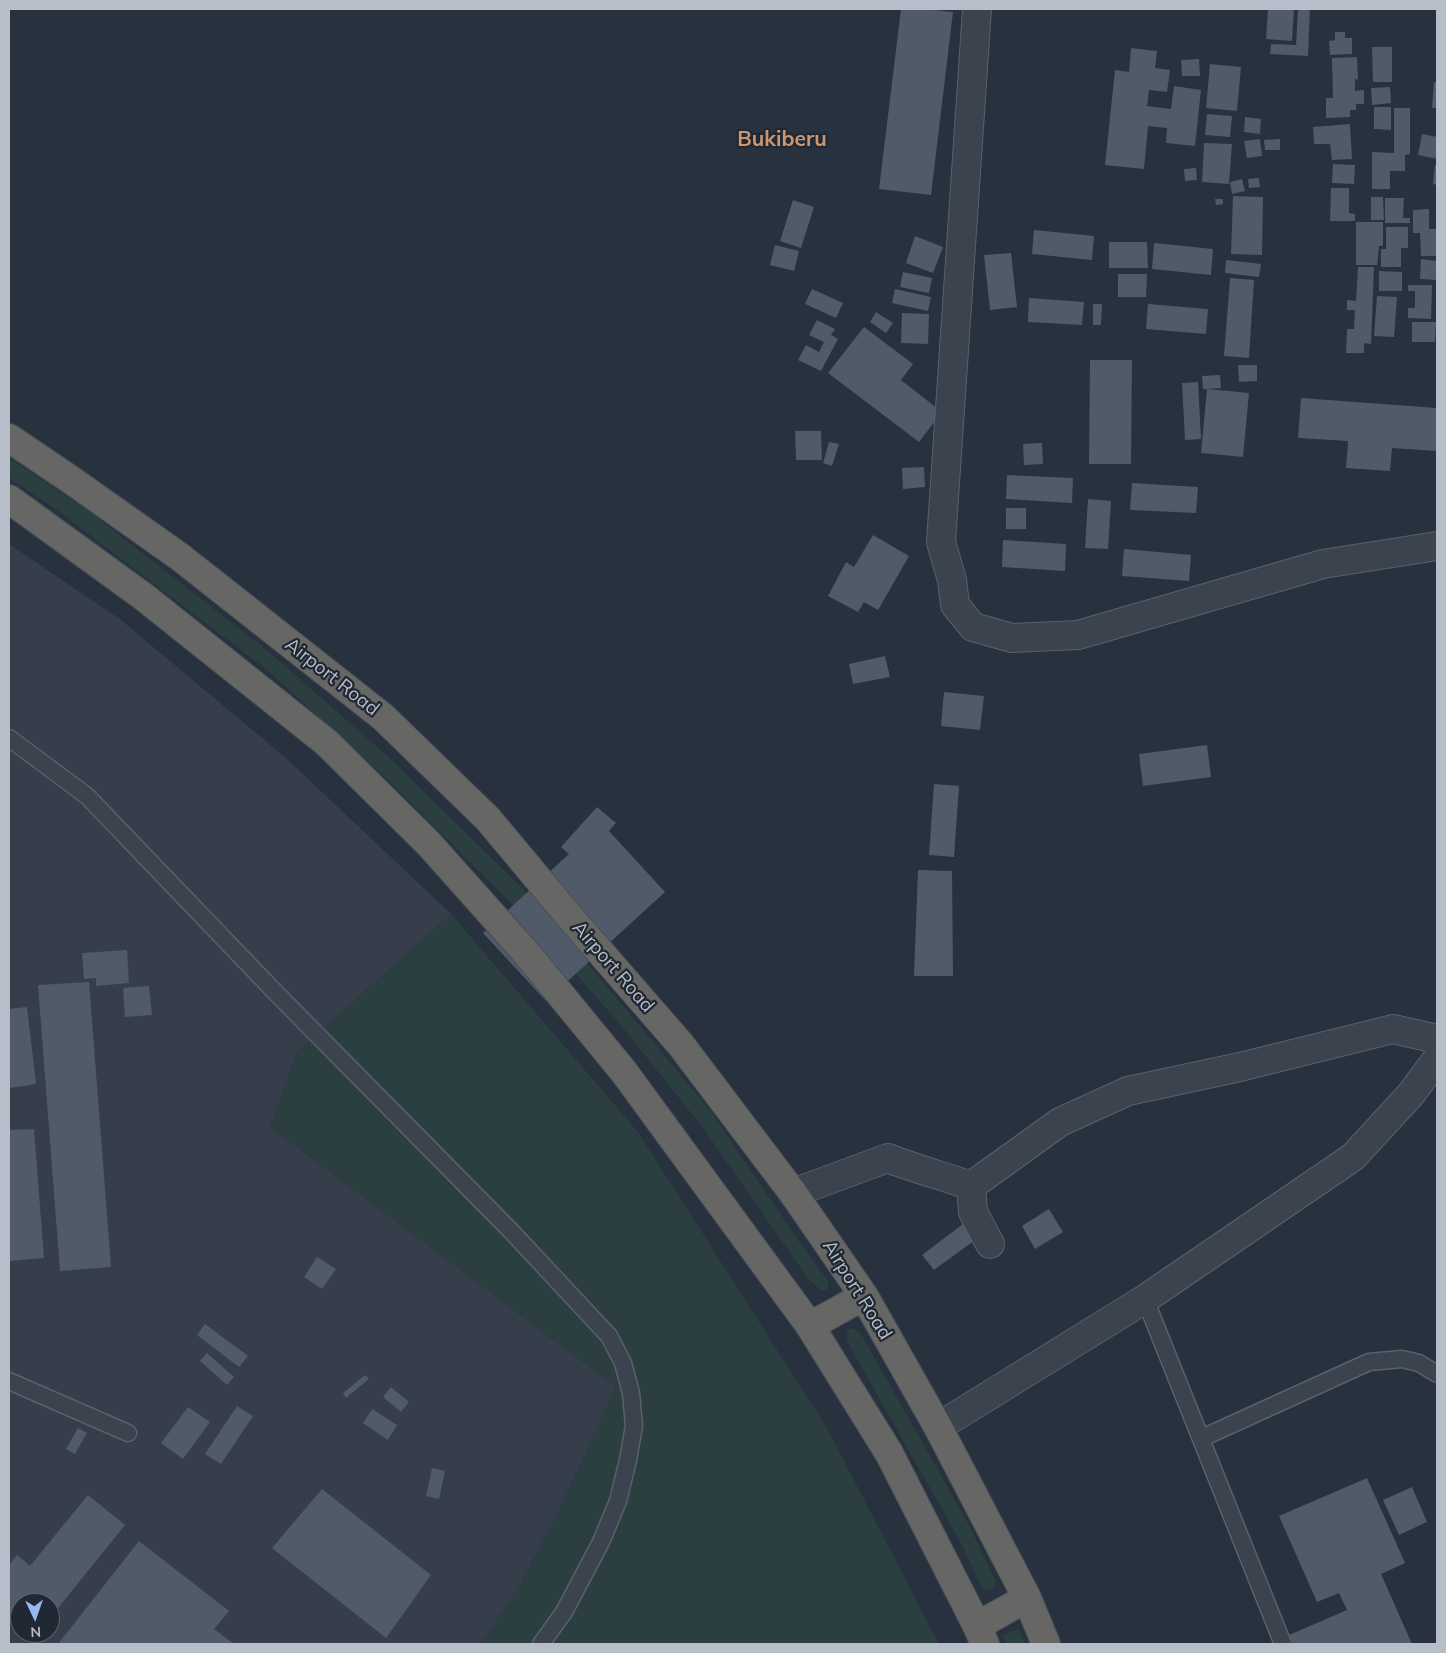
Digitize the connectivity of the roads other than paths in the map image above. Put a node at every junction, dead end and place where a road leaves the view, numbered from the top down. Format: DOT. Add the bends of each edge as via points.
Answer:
graph roads {
  1 [pos="976,9"];
  2 [pos="9,438"];
  3 [pos="9,499"];
  4 [pos="1437,546"];
  5 [pos="9,738"];
  6 [pos="1437,1039"];
  7 [pos="1437,1059"];
  8 [pos="971,1186"];
  9 [pos="793,1193"];
  10 [pos="990,1244"];
  11 [pos="864,1296"];
  12 [pos="1145,1299"];
  13 [pos="810,1326"];
  14 [pos="1437,1374"];
  15 [pos="9,1381"];
  16 [pos="938,1427"];
  17 [pos="128,1433"];
  18 [pos="1202,1438"];
  19 [pos="1027,1598"];
  20 [pos="981,1635"];
  21 [pos="541,1644"];
  22 [pos="1046,1644"];
  23 [pos="1283,1644"];
  1 -- 4 [label="street" via="941,542 952,580 954,605 973,627 1012,638 1078,635 1322,564"];
  2 -- 9 [label="highway, Airport Road" via="180,557 383,717 488,818 681,1045"];
  3 -- 13 [label="highway" via="144,598 327,743 428,844 528,954 624,1072"];
  5 -- 21 [label="lane" via="87,796 511,1231 609,1336 623,1363 631,1393 634,1426 628,1460 618,1501 601,1542 564,1612"];
  6 -- 8 [label="street" via="1393,1029 1128,1091 1060,1122"];
  7 -- 12 [label="street" via="1412,1094 1353,1158"];
  8 -- 9 [label="street" via="888,1158"];
  8 -- 10 [label="street" via="973,1212"];
  9 -- 11 [label="highway, Airport Road"];
  11 -- 13 [label="highway"];
  11 -- 16 [label="highway, Airport Road"];
  12 -- 16 [label="street"];
  12 -- 18 [label="lane"];
  13 -- 20 [label="highway" via="889,1454"];
  14 -- 18 [label="lane" via="1419,1363 1402,1359 1369,1362"];
  15 -- 17 [label="lane"];
  16 -- 19 [label="highway, Airport Road"];
  18 -- 23 [label="lane"];
  19 -- 20 [label="highway"];
  19 -- 22 [label="highway, Airport Road"];
}
